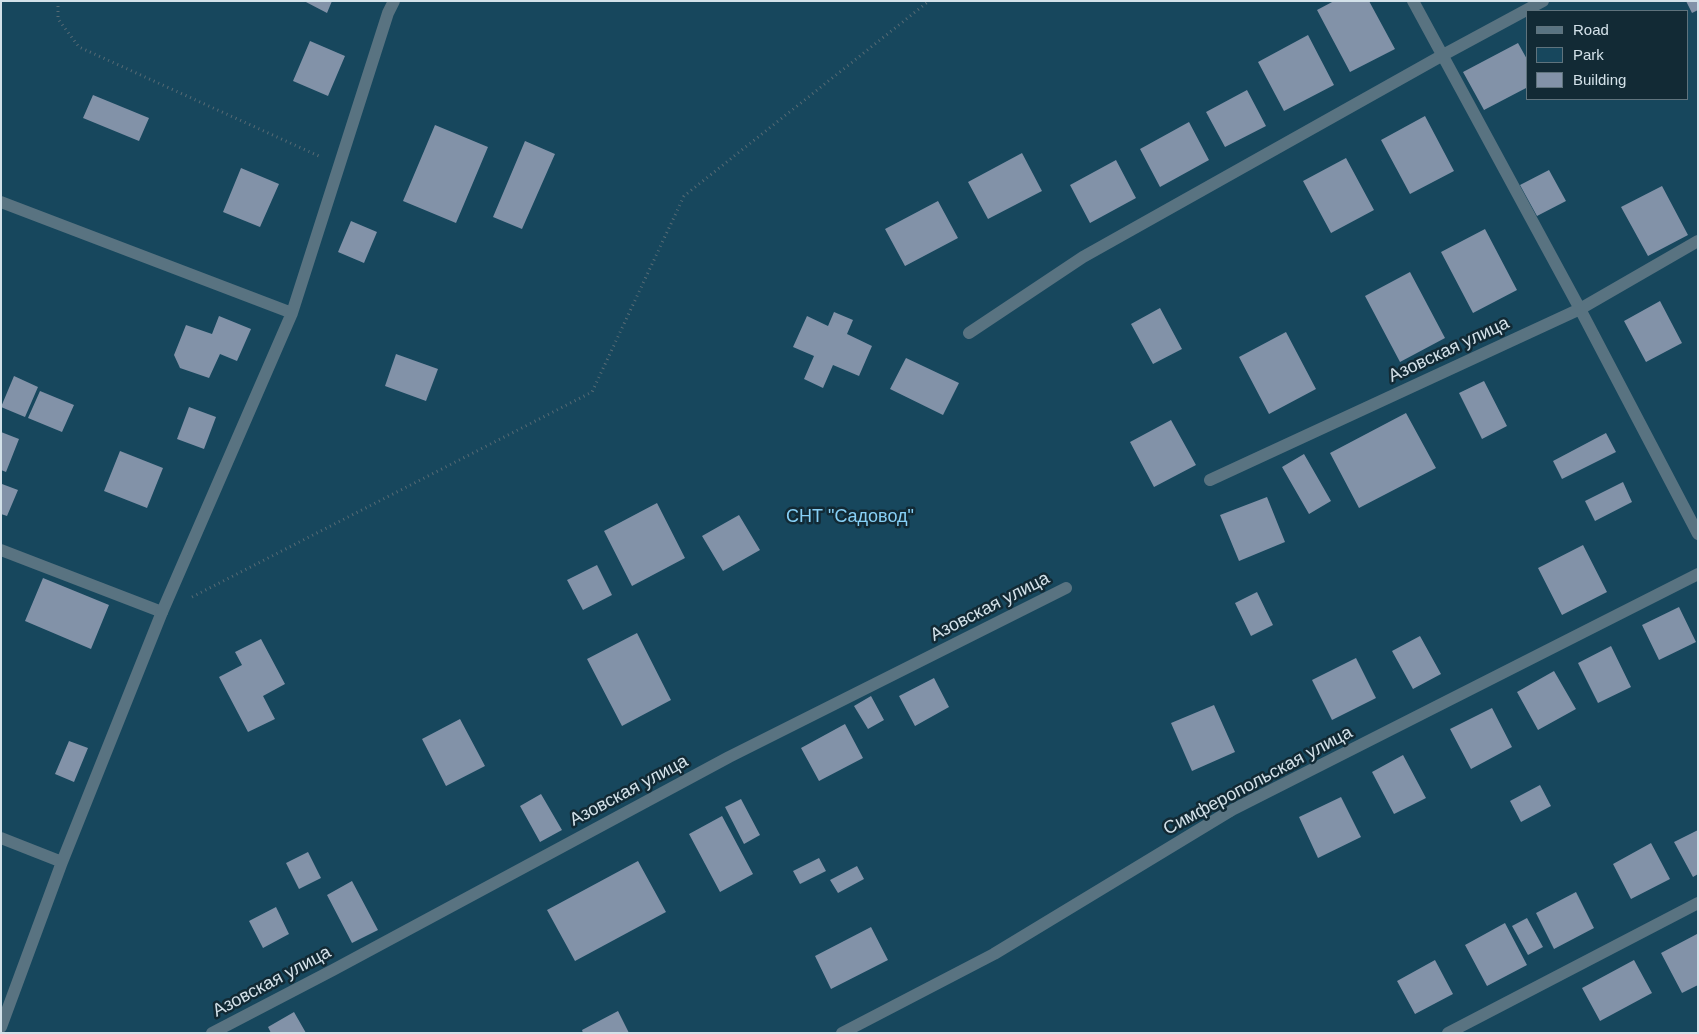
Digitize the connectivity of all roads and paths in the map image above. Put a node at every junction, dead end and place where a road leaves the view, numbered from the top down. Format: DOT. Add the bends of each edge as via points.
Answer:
graph roads {
  1 [pos="58,1"];
  2 [pos="394,1"];
  3 [pos="929,1"];
  4 [pos="1413,1"];
  5 [pos="1543,1"];
  6 [pos="1526,10"];
  7 [pos="1526,10"];
  8 [pos="1443,55"];
  9 [pos="340,166"];
  10 [pos="1,202"];
  11 [pos="1698,241"];
  12 [pos="1580,309"];
  13 [pos="292,313"];
  14 [pos="969,333"];
  15 [pos="1210,480"];
  16 [pos="1698,534"];
  17 [pos="1,550"];
  18 [pos="1698,574"];
  19 [pos="1066,588"];
  20 [pos="162,612"];
  21 [pos="1,838"];
  22 [pos="62,862"];
  23 [pos="1698,903"];
  24 [pos="1,1027"];
  25 [pos="212,1033"];
  26 [pos="842,1033"];
  27 [pos="1448,1033"];
  1 -- 9 [label="path" via="58,19 79,47"];
  2 -- 9 [label="street"];
  3 -- 20 [label="path" via="684,196 592,392"];
  4 -- 8 [label="street"];
  5 -- 6 [label="street"];
  7 -- 8 [label="street"];
  8 -- 12 [label="street"];
  8 -- 14 [label="street" via="1083,257"];
  9 -- 13 [label="street"];
  10 -- 13 [label="street"];
  11 -- 12 [label="street, Азовская улица"];
  12 -- 15 [label="street, Азовская улица"];
  12 -- 16 [label="street"];
  13 -- 20 [label="street"];
  17 -- 20 [label="street"];
  18 -- 26 [label="street, Симферопольская улица" via="1230,811 994,954"];
  19 -- 25 [label="street, Азовская улица" via="730,757"];
  20 -- 22 [label="street"];
  21 -- 22 [label="street"];
  22 -- 24 [label="street"];
  23 -- 27 [label="street"];
}
